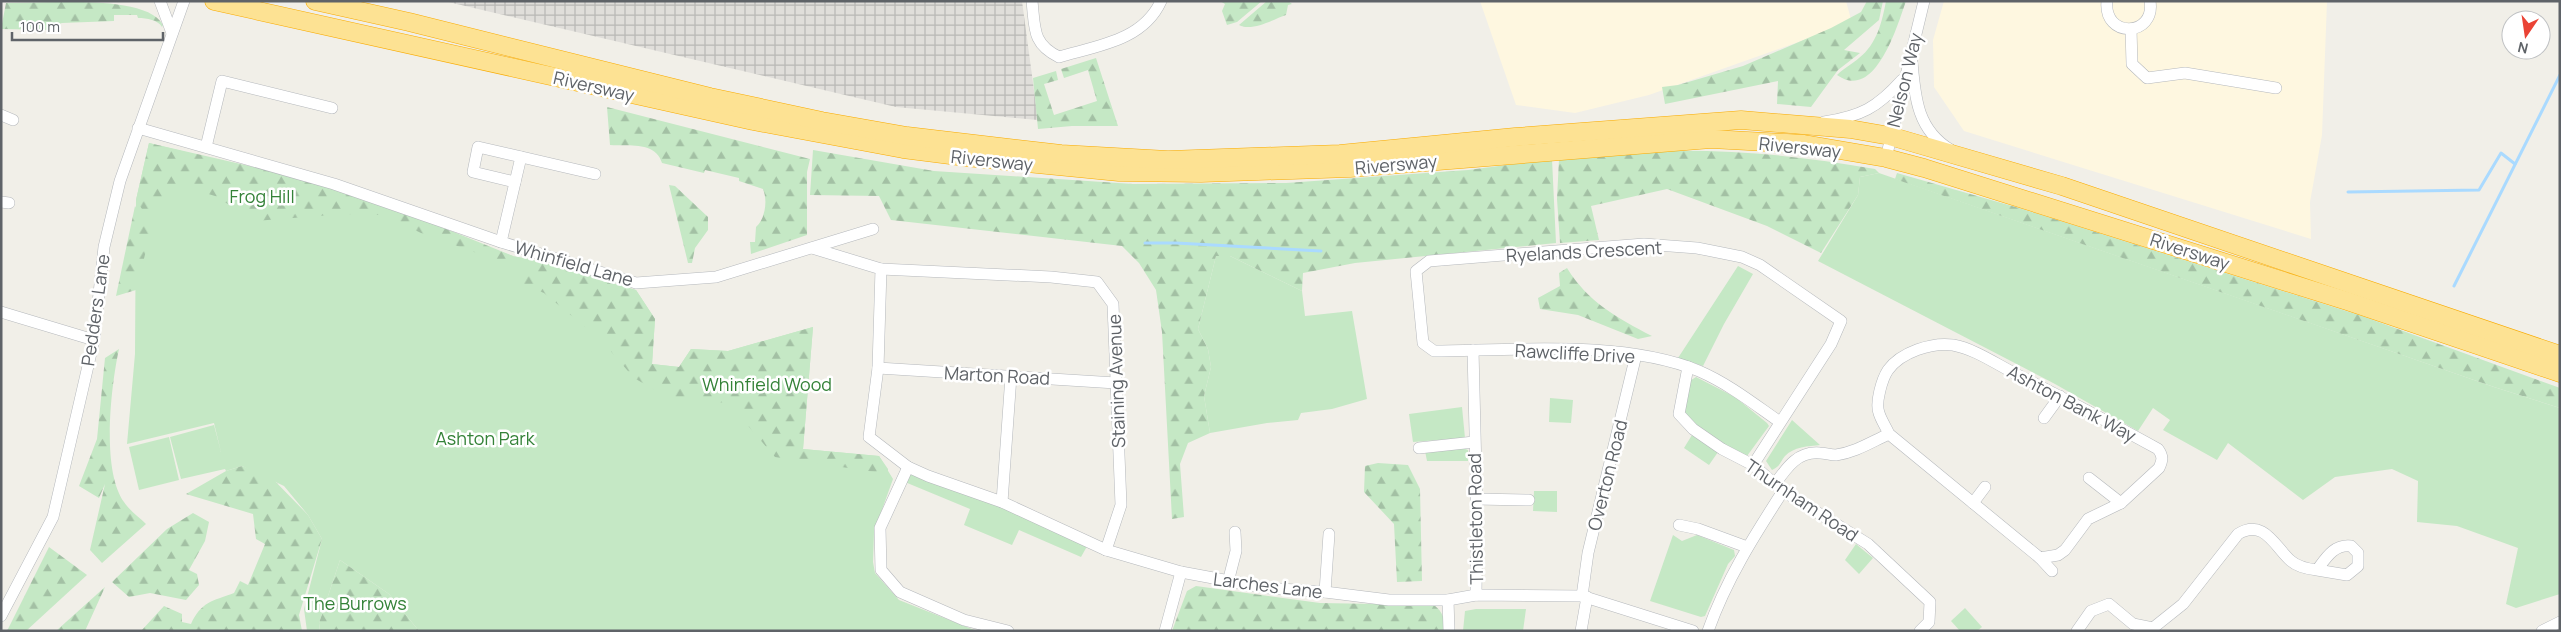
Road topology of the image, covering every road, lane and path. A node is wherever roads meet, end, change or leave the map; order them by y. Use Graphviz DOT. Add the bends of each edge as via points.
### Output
graph roads {
  1 [pos="160,1"];
  2 [pos="184,1"];
  3 [pos="214,1"];
  4 [pos="256,1"];
  5 [pos="315,1"];
  6 [pos="1032,1"];
  7 [pos="1162,1"];
  8 [pos="1924,1"];
  9 [pos="2108,1"];
  10 [pos="2150,1"];
  11 [pos="327,26"];
  12 [pos="2131,30"];
  13 [pos="172,33"];
  14 [pos="1911,53"];
  15 [pos="1904,78"];
  16 [pos="2276,88"];
  17 [pos="332,108"];
  18 [pos="1,115"];
  19 [pos="13,120"];
  20 [pos="1810,124"];
  21 [pos="138,128"];
  22 [pos="1888,146"];
  23 [pos="206,147"];
  24 [pos="521,157"];
  25 [pos="1964,157"];
  26 [pos="595,174"];
  27 [pos="515,182"];
  28 [pos="873,229"];
  29 [pos="501,242"];
  30 [pos="812,248"];
  31 [pos="881,269"];
  32 [pos="1,312"];
  33 [pos="94,340"];
  34 [pos="1473,350"];
  35 [pos="1636,355"];
  36 [pos="2560,355"];
  37 [pos="1688,367"];
  38 [pos="878,368"];
  39 [pos="2560,373"];
  40 [pos="1011,376"];
  41 [pos="1116,383"];
  42 [pos="2060,396"];
  43 [pos="2044,418"];
  44 [pos="1780,422"];
  45 [pos="1889,434"];
  46 [pos="1474,442"];
  47 [pos="1419,448"];
  48 [pos="1753,465"];
  49 [pos="908,467"];
  50 [pos="2089,478"];
  51 [pos="1985,487"];
  52 [pos="1779,488"];
  53 [pos="1476,499"];
  54 [pos="1529,500"];
  55 [pos="1002,502"];
  56 [pos="1973,503"];
  57 [pos="2121,503"];
  58 [pos="1679,526"];
  59 [pos="1235,532"];
  60 [pos="1329,534"];
  61 [pos="1747,547"];
  62 [pos="1106,550"];
  63 [pos="2040,558"];
  64 [pos="2317,570"];
  65 [pos="2052,571"];
  66 [pos="1181,572"];
  67 [pos="1228,582"];
  68 [pos="1325,592"];
  69 [pos="1476,595"];
  70 [pos="1584,596"];
  71 [pos="1448,600"];
  72 [pos="1,616"];
  73 [pos="2560,622"];
  74 [pos="2153,629"];
  75 [pos="2077,630"];
  76 [pos="1008,631"];
  77 [pos="1165,631"];
  78 [pos="1449,631"];
  79 [pos="1581,631"];
  80 [pos="1693,631"];
  81 [pos="1708,631"];
  82 [pos="1920,631"];
  83 [pos="2542,631"];
  1 -- 13 [label="street"];
  2 -- 13 [label="street, Pedders Lane"];
  3 -- 11 [label="highway, Riversway"];
  4 -- 11 [label="highway"];
  5 -- 20 [label="highway, Riversway" via="822,121 907,136 1061,154 1168,160 1340,154 1741,120"];
  6 -- 7 [label="street" via="1036,35 1045,50 1058,57 1128,36 1143,26"];
  8 -- 14 [label="street, Nelson Way"];
  9 -- 12 [label="street" via="2113,23"];
  10 -- 12 [label="street" via="2149,16 2142,25"];
  11 -- 22 [label="highway, Riversway" via="840,138 966,157 1119,172 1350,168 1711,139"];
  12 -- 16 [label="street" via="2132,64 2147,78 2185,73"];
  13 -- 21 [label="street, Pedders Lane"];
  14 -- 15 [label="street, Nelson Way"];
  14 -- 25 [label="street" via="1914,96 1922,117 1936,139"];
  15 -- 20 [label="street" via="1878,105 1863,112"];
  15 -- 22 [label="street, Nelson Way"];
  17 -- 23 [label="street" via="222,80"];
  18 -- 19 [label="street"];
  20 -- 22 [label="highway, Riversway"];
  21 -- 23 [label="street, Whinfield Lane"];
  21 -- 33 [label="street, Pedders Lane" via="120,181 104,246"];
  22 -- 25 [label="highway, Riversway"];
  22 -- 39 [label="highway, Riversway" via="2061,210"];
  23 -- 29 [label="street, Whinfield Lane" via="334,184"];
  24 -- 26 [label="street"];
  24 -- 27 [label="street"];
  24 -- 27 [label="street" via="478,147 473,172"];
  25 -- 36 [label="highway, Riversway" via="2062,186"];
  27 -- 29 [label="street"];
  28 -- 30 [label="street, Whinfield Lane"];
  29 -- 30 [label="street, Whinfield Lane" via="636,283 716,277"];
  30 -- 31 [label="street"];
  31 -- 38 [label="street"];
  31 -- 41 [label="street, Staining Avenue" via="1097,282 1114,304"];
  32 -- 33 [label="street"];
  33 -- 72 [label="street, Pedders Lane" via="53,517"];
  34 -- 35 [label="street, Rawcliffe Drive" via="1577,350"];
  34 -- 44 [label="street, Ryelands Crescent" via="1434,351 1423,343 1416,271 1429,260 1644,244 1697,248 1742,257 1772,272 1841,321 1831,344"];
  34 -- 46 [label="street, Thistleton Road"];
  35 -- 37 [label="street, Rawcliffe Drive"];
  35 -- 70 [label="street, Overton Road" via="1588,553"];
  37 -- 44 [label="street, Rawcliffe Drive" via="1722,382"];
  37 -- 48 [label="street, Thurnham Road" via="1679,414 1700,434"];
  38 -- 40 [label="street, Marton Road"];
  38 -- 49 [label="street, Larches Lane" via="869,437"];
  40 -- 41 [label="street, Marton Road"];
  40 -- 55 [label="street"];
  41 -- 62 [label="street, Staining Avenue" via="1121,505"];
  42 -- 43 [label="street"];
  42 -- 45 [label="street, Ashton Bank Way" via="1970,350 1936,345 1905,356 1890,368 1881,381 1878,412"];
  42 -- 57 [label="street, Ashton Bank Way" via="2152,445 2162,454 2159,468"];
  44 -- 48 [label="street, Ryelands Crescent"];
  45 -- 52 [label="street" via="1854,451 1834,455 1812,453 1798,458 1787,467"];
  45 -- 56 [label="street, Ashton Bank Way"];
  46 -- 47 [label="street, Thistleton Road"];
  46 -- 53 [label="street, Thistleton Road"];
  48 -- 52 [label="street, Thurnham Road"];
  49 -- 55 [label="street, Larches Lane"];
  49 -- 76 [label="street" via="880,528 881,570 900,592 964,620"];
  50 -- 57 [label="street"];
  51 -- 56 [label="street"];
  52 -- 61 [label="street"];
  52 -- 82 [label="street, Thurnham Road" via="1868,544 1930,602 1930,622"];
  53 -- 54 [label="street"];
  53 -- 69 [label="street, Thistleton Road"];
  55 -- 62 [label="street, Larches Lane"];
  56 -- 63 [label="street, Ashton Bank Way"];
  57 -- 63 [label="street, Ashton Bank Way" via="2088,519 2058,555"];
  58 -- 61 [label="street" via="1698,529"];
  59 -- 67 [label="street" via="1236,551"];
  60 -- 68 [label="street"];
  61 -- 81 [label="street" via="1726,586"];
  62 -- 66 [label="street, Larches Lane"];
  63 -- 65 [label="street, Ashton Bank Way"];
  64 -- 74 [label="street" via="2291,562 2264,532 2244,530 2183,604"];
  66 -- 67 [label="street, Larches Lane"];
  66 -- 77 [label="street"];
  67 -- 68 [label="street, Larches Lane"];
  68 -- 71 [label="street, Larches Lane" via="1389,600"];
  69 -- 70 [label="street, Larches Lane"];
  69 -- 71 [label="street, Larches Lane"];
  70 -- 79 [label="street, Overton Road"];
  70 -- 80 [label="street, Larches Lane"];
  71 -- 78 [label="street"];
  73 -- 83 [label="street"];
  74 -- 75 [label="street" via="2133,624 2109,604 2092,611"];
}
